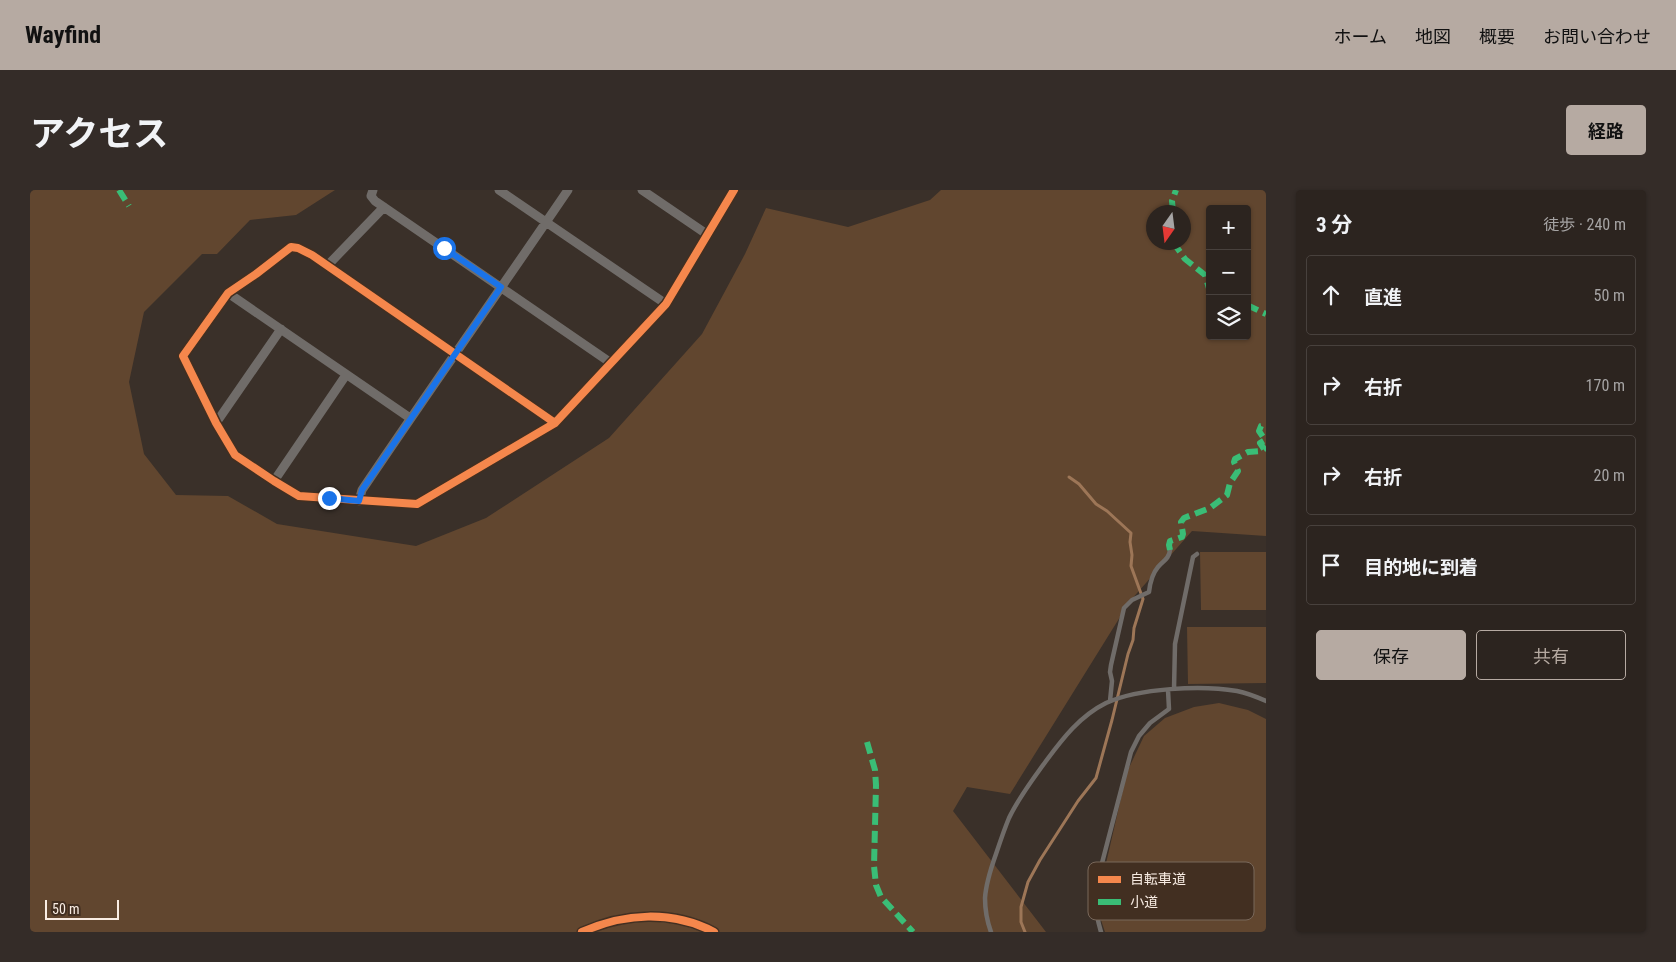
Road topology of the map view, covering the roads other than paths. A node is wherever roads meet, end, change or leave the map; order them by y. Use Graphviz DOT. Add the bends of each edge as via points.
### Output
graph roads {
  1 [pos="373,190"];
  2 [pos="499,190"];
  3 [pos="568,190"];
  4 [pos="642,190"];
  5 [pos="733,190"];
  6 [pos="384,207"];
  7 [pos="546,222"];
  8 [pos="708,235"];
  9 [pos="328,266"];
  10 [pos="501,287"];
  11 [pos="228,293"];
  12 [pos="666,304"];
  13 [pos="280,329"];
  14 [pos="455,354"];
  15 [pos="611,363"];
  16 [pos="346,375"];
  17 [pos="410,418"];
  18 [pos="216,423"];
  19 [pos="554,423"];
  20 [pos="274,481"];
  21 [pos="359,501"];
  22 [pos="1170,550"];
  23 [pos="1197,554"];
  24 [pos="1171,689"];
  25 [pos="1110,701"];
  26 [pos="1266,701"];
  27 [pos="1102,862"];
  28 [pos="582,932"];
  29 [pos="714,932"];
  30 [pos="991,932"];
  1 -- 6 [label="street" via="371,196"];
  2 -- 7 [label="street"];
  3 -- 7 [label="street"];
  4 -- 8 [label="street"];
  5 -- 8 [label="street"];
  6 -- 9 [label="street"];
  6 -- 10 [label="street"];
  7 -- 10 [label="street"];
  7 -- 12 [label="street"];
  8 -- 12 [label="street"];
  9 -- 11 [label="street" via="304,250 291,247"];
  9 -- 14 [label="street"];
  10 -- 14 [label="street"];
  10 -- 15 [label="street"];
  11 -- 13 [label="street"];
  11 -- 18 [label="street" via="183,356"];
  12 -- 15 [label="street"];
  13 -- 16 [label="street"];
  13 -- 18 [label="street"];
  14 -- 17 [label="street"];
  14 -- 19 [label="street"];
  15 -- 19 [label="street"];
  16 -- 17 [label="street"];
  16 -- 20 [label="street"];
  17 -- 21 [label="street" via="362,490"];
  18 -- 20 [label="street" via="235,455"];
  19 -- 21 [label="street" via="417,504"];
  20 -- 21 [label="street" via="299,496"];
  22 -- 25 [label="lane" via="1170,555 1152,578 1149,592 1124,608 1111,665"];
  23 -- 24 [label="lane" via="1193,557 1175,644"];
  24 -- 25 [label="lane"];
  24 -- 26 [label="lane" via="1236,691"];
  24 -- 27 [label="lane" via="1169,709 1139,736 1126,763"];
  25 -- 30 [label="lane" via="1084,717 1064,737 1010,816 990,869 985,899"];
  28 -- 29 [label="street" via="613,920 645,916 681,920"];
}
